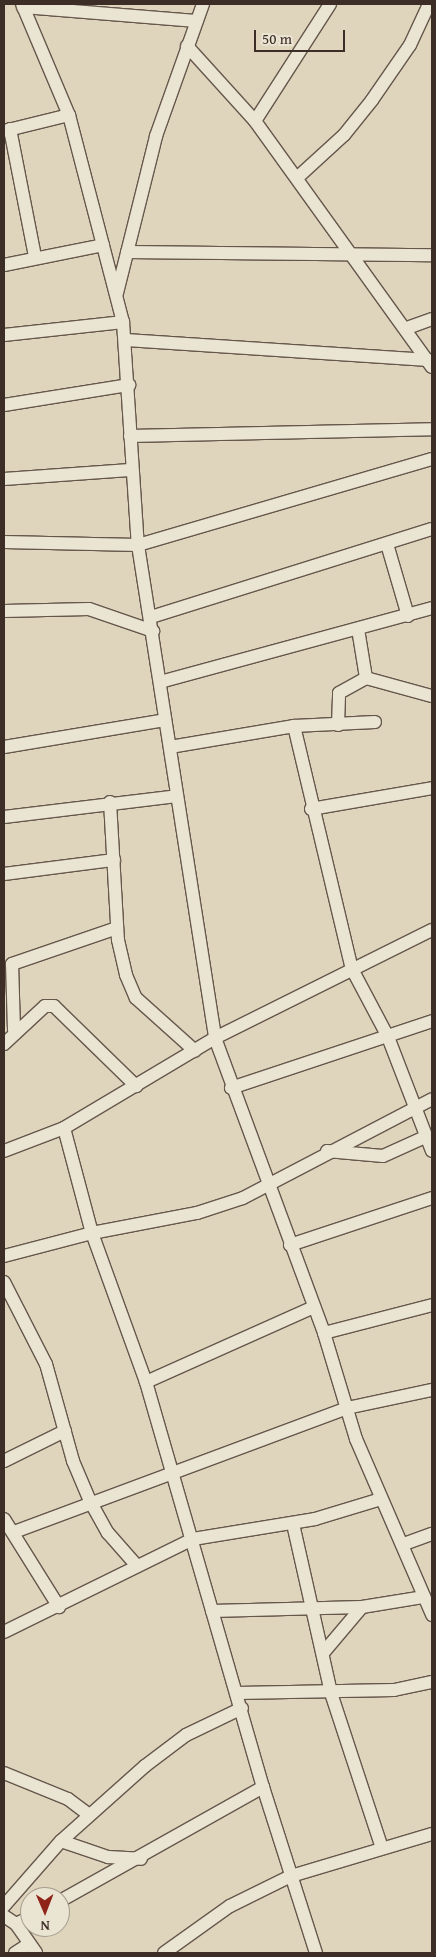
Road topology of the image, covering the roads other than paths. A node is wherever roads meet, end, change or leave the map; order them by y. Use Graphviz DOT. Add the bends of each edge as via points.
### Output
graph roads {
  1 [pos="203,4"];
  2 [pos="330,4"];
  3 [pos="429,4"];
  4 [pos="22,5"];
  5 [pos="196,21"];
  6 [pos="187,46"];
  7 [pos="69,115"];
  8 [pos="256,121"];
  9 [pos="7,130"];
  10 [pos="298,177"];
  11 [pos="103,245"];
  12 [pos="127,252"];
  13 [pos="356,255"];
  14 [pos="432,255"];
  15 [pos="35,257"];
  16 [pos="4,265"];
  17 [pos="117,293"];
  18 [pos="432,320"];
  19 [pos="123,322"];
  20 [pos="407,328"];
  21 [pos="4,335"];
  22 [pos="126,340"];
  23 [pos="430,363"];
  24 [pos="129,386"];
  25 [pos="4,405"];
  26 [pos="432,429"];
  27 [pos="130,436"];
  28 [pos="432,459"];
  29 [pos="130,470"];
  30 [pos="4,479"];
  31 [pos="432,529"];
  32 [pos="4,542"];
  33 [pos="387,544"];
  34 [pos="138,545"];
  35 [pos="432,608"];
  36 [pos="4,610"];
  37 [pos="408,616"];
  38 [pos="151,617"];
  39 [pos="358,629"];
  40 [pos="153,631"];
  41 [pos="366,678"];
  42 [pos="160,682"];
  43 [pos="432,696"];
  44 [pos="165,720"];
  45 [pos="375,722"];
  46 [pos="338,725"];
  47 [pos="294,726"];
  48 [pos="4,747"];
  49 [pos="170,747"];
  50 [pos="432,788"];
  51 [pos="178,796"];
  52 [pos="110,802"];
  53 [pos="311,809"];
  54 [pos="4,817"];
  55 [pos="114,860"];
  56 [pos="4,874"];
  57 [pos="118,928"];
  58 [pos="432,930"];
  59 [pos="352,969"];
  60 [pos="432,1021"];
  61 [pos="14,1030"];
  62 [pos="388,1037"];
  63 [pos="215,1038"];
  64 [pos="4,1044"];
  65 [pos="195,1050"];
  66 [pos="136,1086"];
  67 [pos="231,1088"];
  68 [pos="432,1099"];
  69 [pos="416,1104"];
  70 [pos="64,1128"];
  71 [pos="427,1136"];
  72 [pos="432,1150"];
  73 [pos="4,1151"];
  74 [pos="326,1152"];
  75 [pos="267,1188"];
  76 [pos="432,1198"];
  77 [pos="92,1233"];
  78 [pos="290,1245"];
  79 [pos="4,1256"];
  80 [pos="4,1282"];
  81 [pos="432,1305"];
  82 [pos="314,1307"];
  83 [pos="324,1333"];
  84 [pos="146,1382"];
  85 [pos="432,1390"];
  86 [pos="347,1408"];
  87 [pos="65,1431"];
  88 [pos="4,1461"];
  89 [pos="172,1476"];
  90 [pos="381,1498"];
  91 [pos="90,1501"];
  92 [pos="4,1520"];
  93 [pos="293,1524"];
  94 [pos="14,1532"];
  95 [pos="432,1534"];
  96 [pos="193,1539"];
  97 [pos="404,1544"];
  98 [pos="137,1566"];
  99 [pos="424,1597"];
  100 [pos="59,1607"];
  101 [pos="362,1607"];
  102 [pos="311,1608"];
  103 [pos="212,1611"];
  104 [pos="432,1615"];
  105 [pos="4,1632"];
  106 [pos="323,1653"];
  107 [pos="432,1682"];
  108 [pos="237,1692"];
  109 [pos="331,1693"];
  110 [pos="242,1708"];
  111 [pos="4,1773"];
  112 [pos="262,1787"];
  113 [pos="89,1814"];
  114 [pos="432,1834"];
  115 [pos="61,1841"];
  116 [pos="382,1848"];
  117 [pos="142,1859"];
  118 [pos="291,1876"];
  119 [pos="70,1897"];
  120 [pos="4,1906"];
  121 [pos="4,1916"];
  122 [pos="20,1922"];
  123 [pos="16,1924"];
  124 [pos="32,1949"];
  125 [pos="173,1950"];
  126 [pos="15,1953"];
  127 [pos="316,1953"];
  1 -- 5 [label="street"];
  2 -- 8 [label="street"];
  3 -- 10 [label="street" via="410,45 372,100 344,135"];
  4 -- 5 [label="street"];
  4 -- 7 [label="street"];
  5 -- 6 [label="street"];
  6 -- 8 [label="street"];
  6 -- 12 [label="street" via="156,136"];
  7 -- 9 [label="street"];
  7 -- 11 [label="street"];
  8 -- 10 [label="street"];
  9 -- 15 [label="street"];
  10 -- 13 [label="street"];
  11 -- 15 [label="street"];
  11 -- 17 [label="street"];
  12 -- 13 [label="street"];
  12 -- 17 [label="street"];
  13 -- 14 [label="street"];
  13 -- 20 [label="street"];
  15 -- 16 [label="street"];
  17 -- 19 [label="street"];
  18 -- 20 [label="street"];
  19 -- 21 [label="street"];
  19 -- 22 [label="street"];
  20 -- 23 [label="street"];
  22 -- 23 [label="street"];
  22 -- 24 [label="street"];
  24 -- 25 [label="street"];
  24 -- 27 [label="street"];
  26 -- 27 [label="street"];
  27 -- 29 [label="street"];
  28 -- 34 [label="street"];
  29 -- 30 [label="street"];
  29 -- 34 [label="street"];
  31 -- 33 [label="street"];
  32 -- 34 [label="street"];
  33 -- 37 [label="street"];
  33 -- 38 [label="street"];
  34 -- 38 [label="street"];
  35 -- 37 [label="street"];
  36 -- 40 [label="street" via="89,609"];
  37 -- 39 [label="street"];
  38 -- 40 [label="street"];
  39 -- 41 [label="street"];
  39 -- 42 [label="street"];
  40 -- 42 [label="street"];
  41 -- 43 [label="street"];
  41 -- 46 [label="street" via="340,693"];
  42 -- 44 [label="street"];
  44 -- 48 [label="street"];
  44 -- 49 [label="street"];
  45 -- 46 [label="street"];
  46 -- 47 [label="street"];
  47 -- 49 [label="street"];
  47 -- 53 [label="street"];
  49 -- 51 [label="street"];
  50 -- 53 [label="street"];
  51 -- 52 [label="street"];
  51 -- 63 [label="street"];
  52 -- 54 [label="street"];
  52 -- 55 [label="street"];
  53 -- 59 [label="street"];
  55 -- 56 [label="street"];
  55 -- 57 [label="street"];
  57 -- 61 [label="street" via="12,964"];
  57 -- 65 [label="street" via="126,975 136,998"];
  58 -- 59 [label="street"];
  59 -- 62 [label="street"];
  59 -- 63 [label="street"];
  60 -- 62 [label="street"];
  61 -- 64 [label="street"];
  61 -- 66 [label="street" via="45,1006 54,1006"];
  62 -- 67 [label="street"];
  62 -- 69 [label="street"];
  63 -- 65 [label="street"];
  63 -- 67 [label="street"];
  65 -- 66 [label="street"];
  66 -- 70 [label="street"];
  67 -- 75 [label="street"];
  68 -- 69 [label="street"];
  69 -- 71 [label="street"];
  69 -- 74 [label="street"];
  70 -- 73 [label="street"];
  70 -- 77 [label="street"];
  71 -- 72 [label="street"];
  71 -- 74 [label="street" via="383,1156"];
  74 -- 75 [label="street"];
  75 -- 77 [label="street" via="197,1213"];
  75 -- 78 [label="street"];
  76 -- 78 [label="street"];
  77 -- 79 [label="street"];
  77 -- 84 [label="street"];
  78 -- 82 [label="street"];
  80 -- 87 [label="street" via="46,1364"];
  81 -- 83 [label="street"];
  82 -- 83 [label="street"];
  82 -- 84 [label="street"];
  83 -- 86 [label="street"];
  84 -- 89 [label="street"];
  85 -- 86 [label="street"];
  86 -- 89 [label="street"];
  86 -- 90 [label="street"];
  87 -- 88 [label="street"];
  87 -- 91 [label="street"];
  89 -- 91 [label="street"];
  89 -- 96 [label="street"];
  90 -- 93 [label="street"];
  90 -- 97 [label="street"];
  91 -- 94 [label="street"];
  91 -- 98 [label="street" via="108,1533"];
  92 -- 94 [label="street"];
  93 -- 96 [label="street"];
  93 -- 102 [label="street"];
  94 -- 100 [label="street"];
  95 -- 97 [label="street"];
  96 -- 98 [label="street"];
  96 -- 103 [label="street"];
  97 -- 99 [label="street"];
  98 -- 100 [label="street"];
  99 -- 101 [label="street"];
  99 -- 104 [label="street"];
  100 -- 105 [label="street"];
  101 -- 102 [label="street"];
  101 -- 106 [label="street"];
  102 -- 103 [label="street"];
  102 -- 106 [label="street"];
  103 -- 108 [label="street"];
  106 -- 109 [label="street"];
  107 -- 109 [label="street" via="394,1690"];
  108 -- 109 [label="street"];
  108 -- 110 [label="street"];
  109 -- 116 [label="street"];
  110 -- 112 [label="street"];
  110 -- 113 [label="street" via="186,1735"];
  111 -- 113 [label="street" via="68,1799"];
  112 -- 117 [label="street"];
  112 -- 118 [label="street"];
  113 -- 115 [label="street"];
  114 -- 116 [label="street"];
  115 -- 117 [label="street" via="108,1857"];
  115 -- 120 [label="street"];
  116 -- 118 [label="street"];
  117 -- 119 [label="street"];
  118 -- 125 [label="street" via="230,1906"];
  118 -- 127 [label="street"];
  121 -- 123 [label="street"];
  122 -- 123 [label="street"];
  123 -- 124 [label="street"];
  124 -- 126 [label="street"];
}
